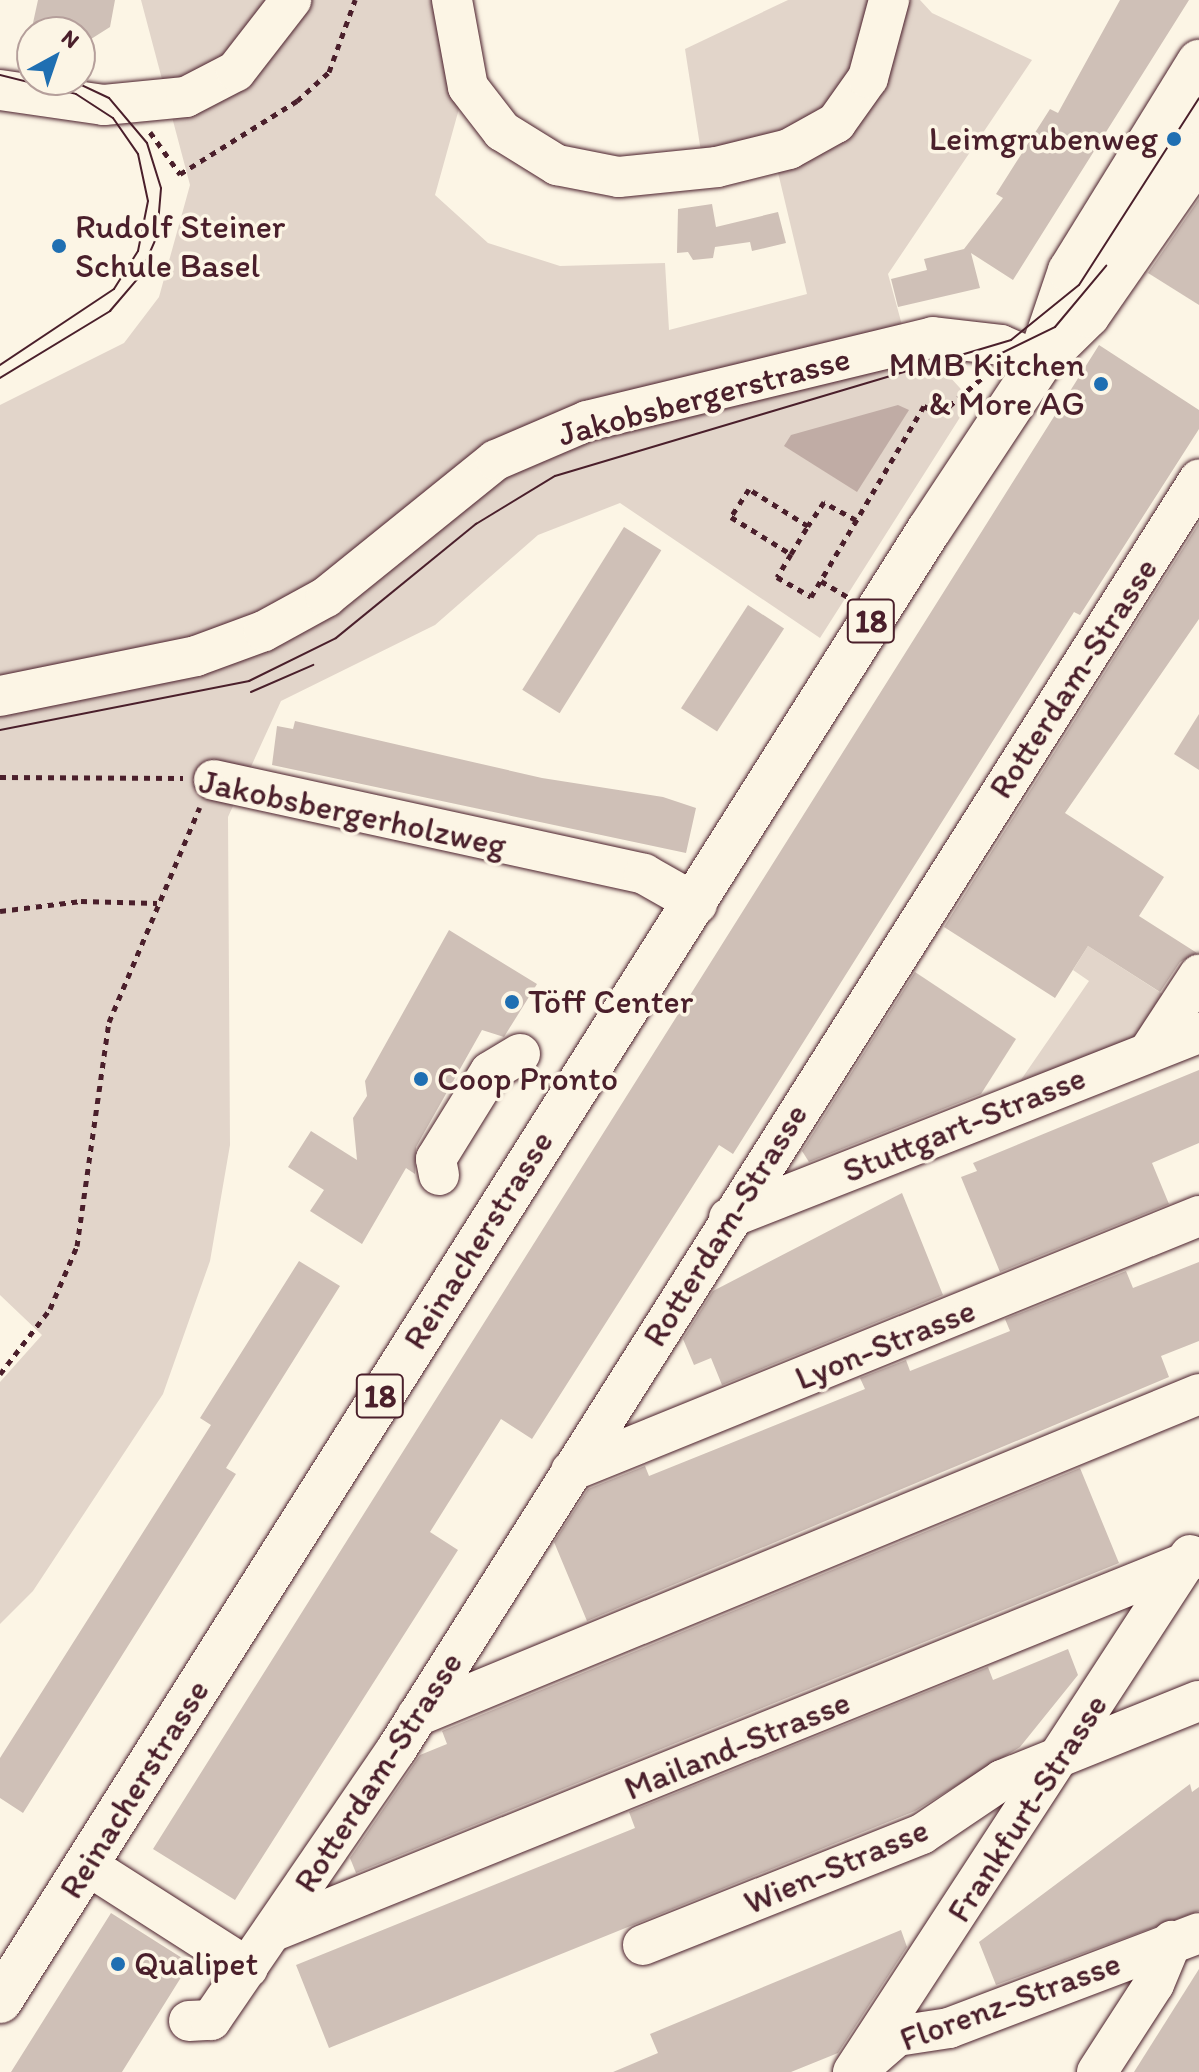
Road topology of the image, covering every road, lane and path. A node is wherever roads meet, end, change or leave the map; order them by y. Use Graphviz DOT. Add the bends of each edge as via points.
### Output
graph roads {
  1 [pos="291,0"];
  2 [pos="355,0"];
  3 [pos="452,0"];
  4 [pos="889,0"];
  5 [pos="1199,62"];
  6 [pos="0,90"];
  7 [pos="1199,109"];
  8 [pos="142,133"];
  9 [pos="1199,155"];
  10 [pos="1044,343"];
  11 [pos="990,372"];
  12 [pos="1199,480"];
  13 [pos="856,520"];
  14 [pos="808,526"];
  15 [pos="791,554"];
  16 [pos="821,581"];
  17 [pos="852,600"];
  18 [pos="0,696"];
  19 [pos="0,777"];
  20 [pos="214,780"];
  21 [pos="157,903"];
  22 [pos="697,904"];
  23 [pos="0,911"];
  24 [pos="1199,975"];
  25 [pos="1199,1033"];
  26 [pos="1150,1050"];
  27 [pos="520,1054"];
  28 [pos="439,1175"];
  29 [pos="1199,1216"];
  30 [pos="729,1218"];
  31 [pos="0,1374"];
  32 [pos="1199,1394"];
  33 [pos="571,1471"];
  34 [pos="1195,1554"];
  35 [pos="1199,1701"];
  36 [pos="417,1716"];
  37 [pos="1064,1753"];
  38 [pos="87,1865"];
  39 [pos="274,1931"];
  40 [pos="1186,1937"];
  41 [pos="643,1945"];
  42 [pos="248,1968"];
  43 [pos="0,2001"];
  44 [pos="189,2021"];
  45 [pos="854,2072"];
  46 [pos="1097,2072"];
  1 -- 6 [label="street" via="236,71 186,97 104,105"];
  2 -- 8 [label="path" via="334,63 314,90 206,158 180,174 148,130"];
  3 -- 4 [label="street" via="468,87 502,131 557,165 619,177 717,167 789,149 836,123 868,78"];
  5 -- 10 [label="main road, Reinacherstrasse / 18" via="1070,271"];
  7 -- 10 [label="street"];
  9 -- 10 [label="main road, Reinacherstrasse / 18" via="1088,315"];
  10 -- 18 [label="street, Jakobsbergerstrasse" via="1001,345 933,337 587,421 496,460 326,597 264,631 196,656"];
  10 -- 22 [label="main road, Reinacherstrasse / 18"];
  11 -- 13 [label="path" via="940,414 924,406"];
  12 -- 30 [label="street, Rotterdam-Strasse"];
  13 -- 14 [label="path" via="824,502"];
  13 -- 16 [label="path"];
  14 -- 15 [label="path"];
  14 -- 15 [label="path" via="749,489 731,517"];
  15 -- 16 [label="path" via="777,577 811,597"];
  16 -- 17 [label="path"];
  19 -- 20 [label="path, Jakobsbergerholzweg" via="108,772"];
  20 -- 21 [label="path"];
  20 -- 22 [label="street, Jakobsbergerholzweg" via="644,874"];
  21 -- 23 [label="path" via="81,901"];
  21 -- 31 [label="path" via="109,1022 77,1246 50,1309"];
  22 -- 38 [label="main road, Reinacherstrasse / 18"];
  24 -- 26 [label="street"];
  25 -- 26 [label="street, Stuttgart-Strasse"];
  26 -- 30 [label="street, Stuttgart-Strasse"];
  27 -- 28 [label="street" via="490,1072 436,1159"];
  29 -- 33 [label="street, Lyon-Strasse"];
  30 -- 33 [label="street, Rotterdam-Strasse"];
  32 -- 36 [label="street"];
  33 -- 36 [label="street, Rotterdam-Strasse"];
  34 -- 37 [label="street, Frankfurt-Strasse"];
  34 -- 39 [label="street, Mailand-Strasse"];
  35 -- 37 [label="street, Wien-Strasse"];
  36 -- 39 [label="street, Rotterdam-Strasse"];
  37 -- 41 [label="street, Wien-Strasse" via="1002,1780 922,1834"];
  37 -- 45 [label="street, Frankfurt-Strasse"];
  38 -- 42 [label="street"];
  38 -- 43 [label="main road, Reinacherstrasse / 18"];
  39 -- 42 [label="street, Rotterdam-Strasse"];
  40 -- 45 [label="street, Florenz-Strasse" via="949,2028 897,2036"];
  40 -- 46 [label="street, Florenz-Strasse"];
  42 -- 44 [label="street, Rotterdam-Strasse" via="211,2020"];
}
